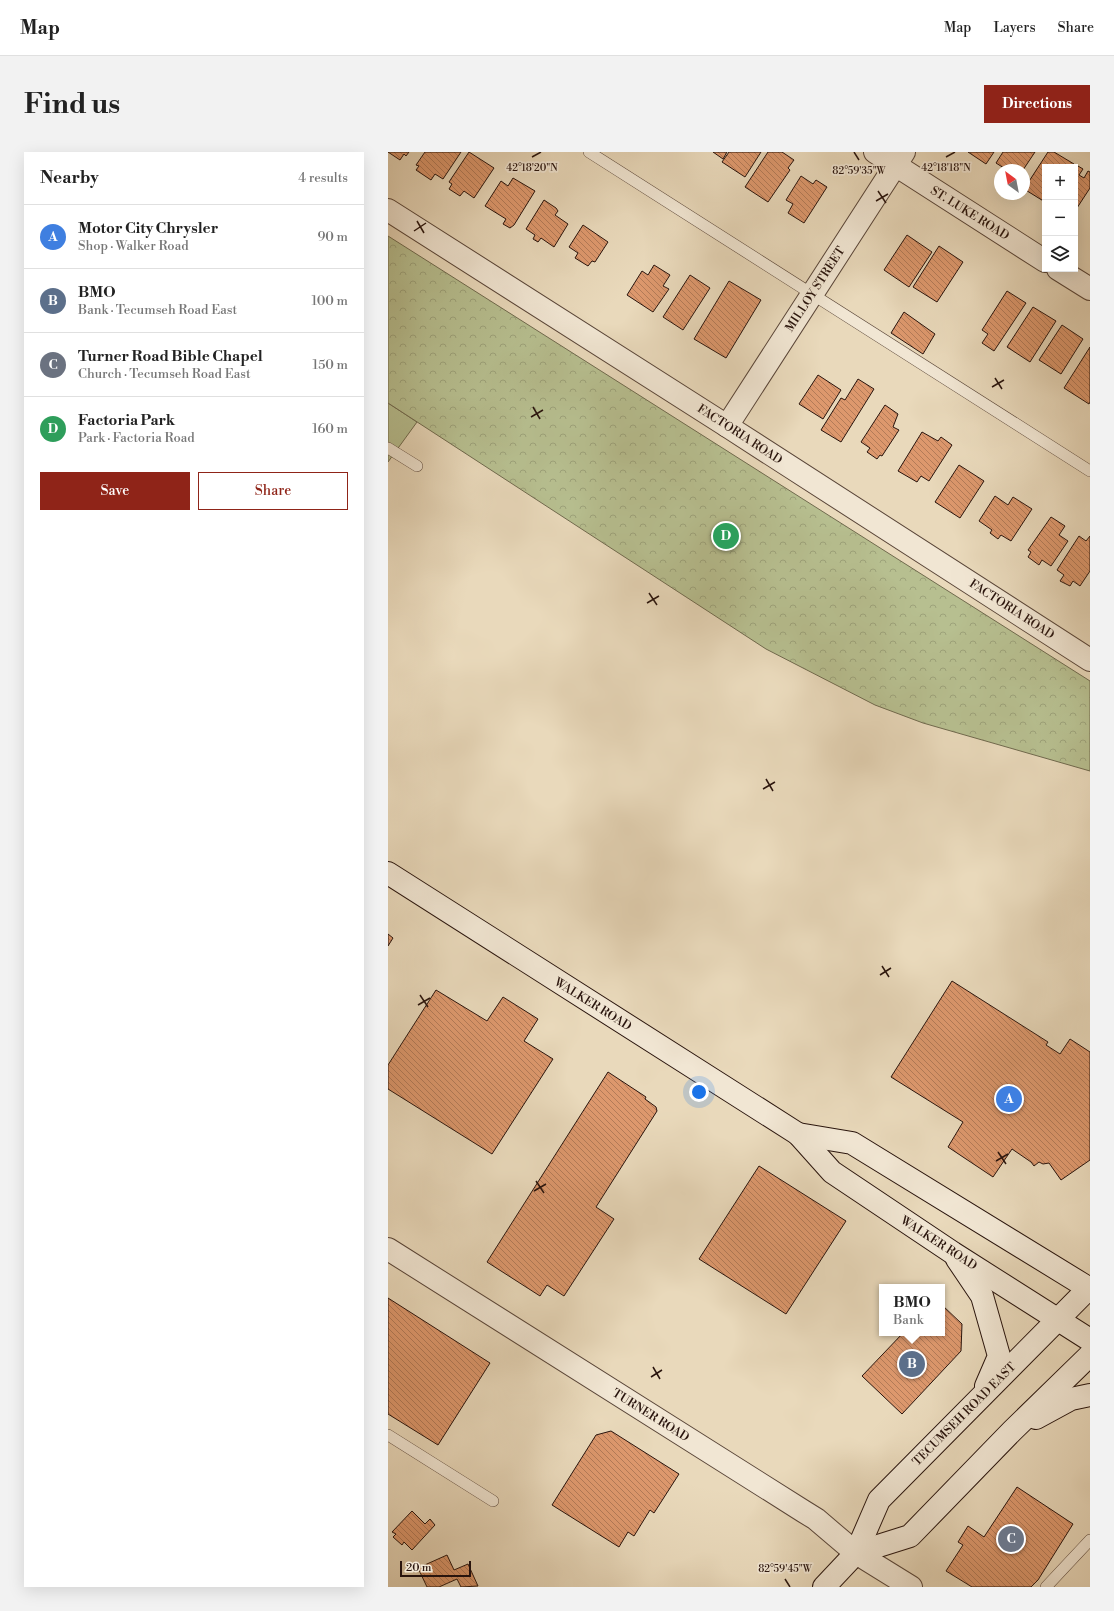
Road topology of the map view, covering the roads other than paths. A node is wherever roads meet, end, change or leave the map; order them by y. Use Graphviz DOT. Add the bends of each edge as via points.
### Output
graph roads {
  1 [pos="590,152"];
  2 [pos="875,152"];
  3 [pos="899,158"];
  4 [pos="388,210"];
  5 [pos="1042,259"];
  6 [pos="1063,272"];
  7 [pos="1090,289"];
  8 [pos="812,294"];
  9 [pos="727,426"];
  10 [pos="388,448"];
  11 [pos="416,466"];
  12 [pos="1090,471"];
  13 [pos="1090,660"];
  14 [pos="388,873"];
  15 [pos="798,1134"];
  16 [pos="388,1248"];
  17 [pos="953,1253"];
  18 [pos="1089,1288"];
  19 [pos="1058,1320"];
  20 [pos="1090,1340"];
  21 [pos="1090,1355"];
  22 [pos="983,1395"];
  23 [pos="1090,1395"];
  24 [pos="1012,1431"];
  25 [pos="388,1435"];
  26 [pos="493,1501"];
  27 [pos="1090,1540"];
  28 [pos="856,1553"];
  29 [pos="824,1587"];
  30 [pos="911,1587"];
  31 [pos="1046,1587"];
  1 -- 8 [label="lane"];
  2 -- 3 [label="main road, ST. LUKE ROAD"];
  3 -- 5 [label="main road, ST. LUKE ROAD"];
  3 -- 8 [label="main road, MILLOY STREET"];
  4 -- 9 [label="main road, FACTORIA ROAD"];
  6 -- 7 [label="main road"];
  8 -- 9 [label="main road, MILLOY STREET"];
  8 -- 12 [label="lane"];
  9 -- 13 [label="main road, FACTORIA ROAD"];
  10 -- 11 [label="lane"];
  14 -- 15 [label="main road, WALKER ROAD"];
  15 -- 17 [label="main road, WALKER ROAD" via="832,1172"];
  15 -- 18 [label="main road, WALKER ROAD" via="852,1143"];
  16 -- 28 [label="main road, TURNER ROAD" via="816,1519"];
  17 -- 19 [label="main road, WALKER ROAD"];
  17 -- 22 [label="main road" via="982,1296 999,1356"];
  18 -- 19 [label="main road, TECUMSEH ROAD EAST"];
  19 -- 20 [label="main road, WALKER ROAD"];
  19 -- 22 [label="main road, TECUMSEH ROAD EAST"];
  21 -- 24 [label="main road, TECUMSEH ROAD EAST"];
  22 -- 28 [label="main road, TECUMSEH ROAD EAST" via="879,1500"];
  23 -- 24 [label="main road" via="1071,1400"];
  24 -- 28 [label="main road, TECUMSEH ROAD EAST" via="910,1536"];
  25 -- 26 [label="lane"];
  27 -- 31 [label="lane"];
  28 -- 29 [label="main road, TECUMSEH ROAD EAST"];
  28 -- 30 [label="main road, TURNER ROAD"];
}
